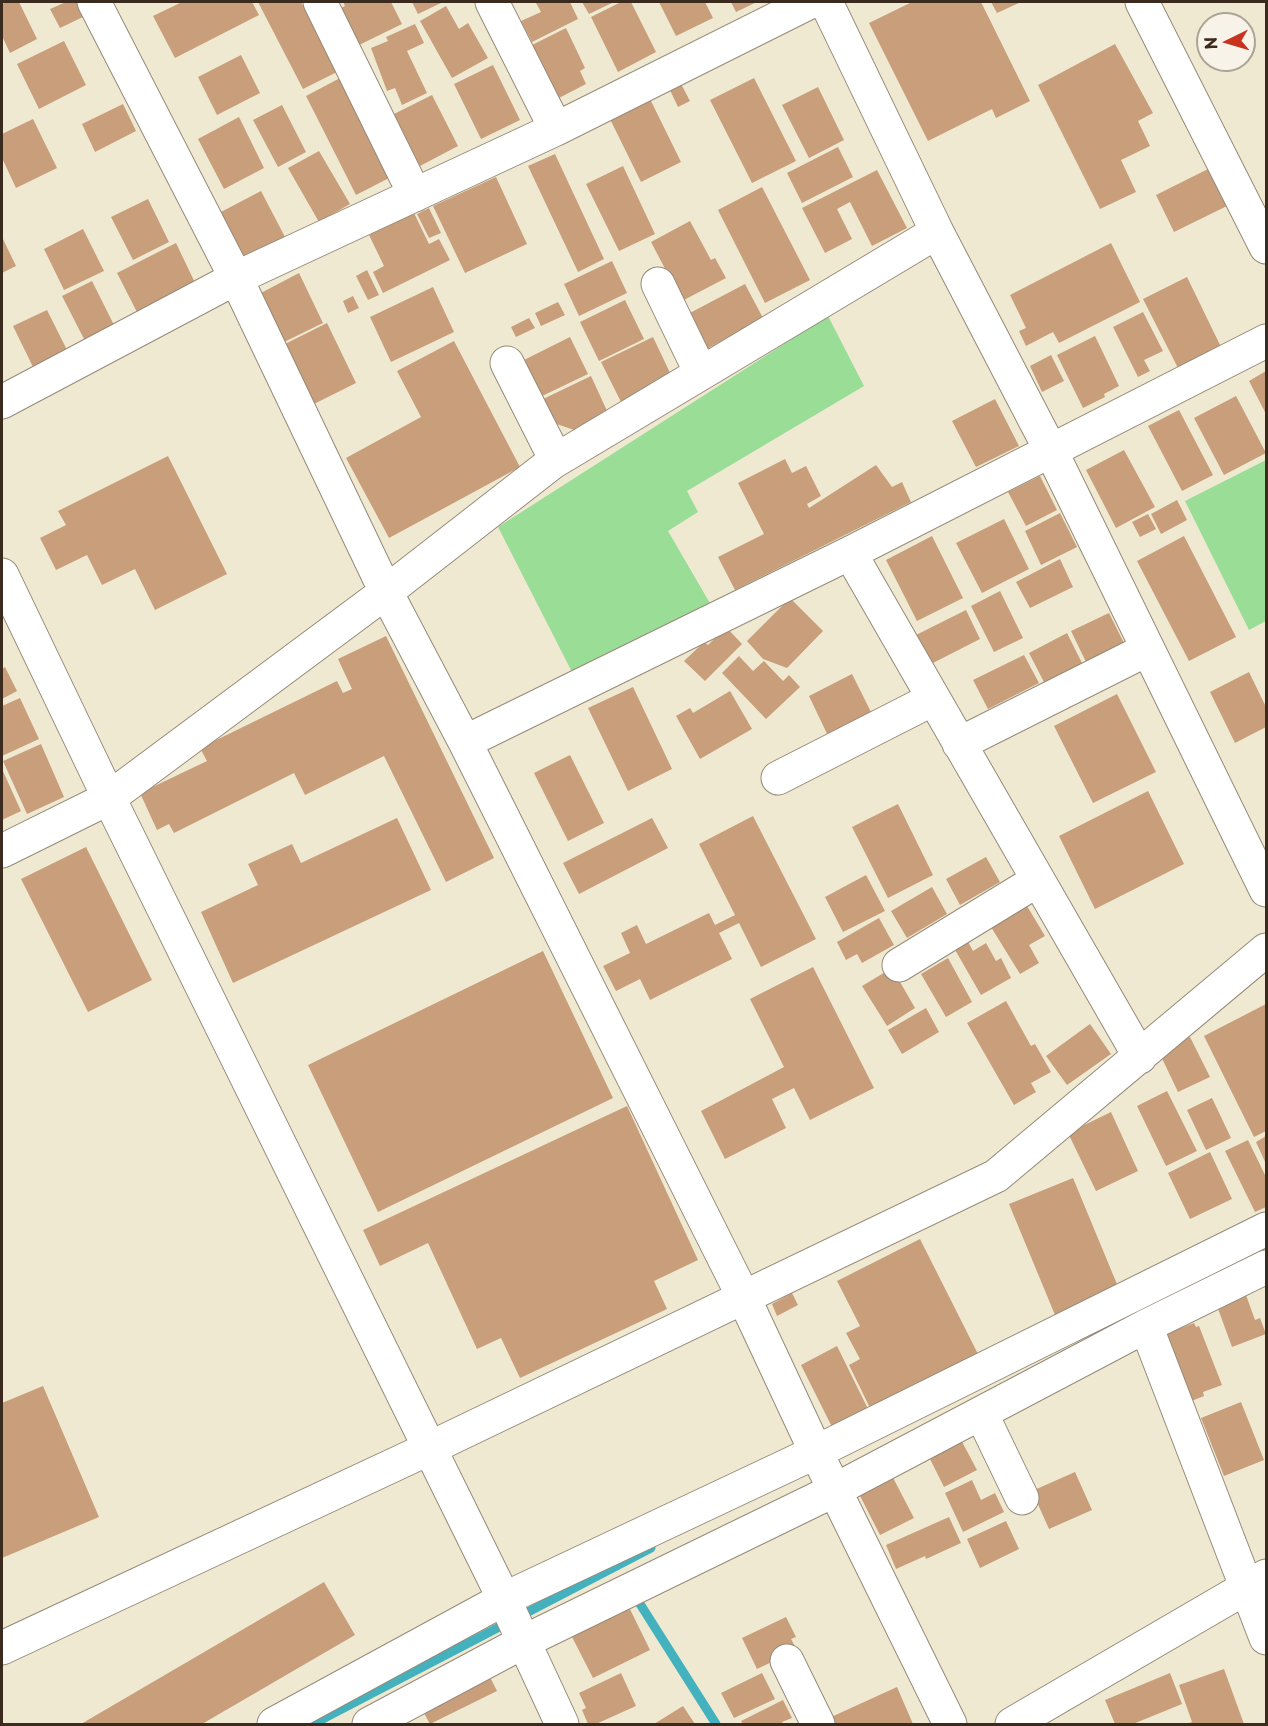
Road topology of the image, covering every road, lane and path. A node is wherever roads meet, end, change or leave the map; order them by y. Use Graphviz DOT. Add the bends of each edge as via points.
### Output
graph roads {
  1 [pos="94,2"];
  2 [pos="320,2"];
  3 [pos="492,2"];
  4 [pos="810,2"];
  5 [pos="826,2"];
  6 [pos="1142,2"];
  7 [pos="556,129"];
  8 [pos="415,195"];
  9 [pos="937,232"];
  10 [pos="1266,247"];
  11 [pos="236,279"];
  12 [pos="658,284"];
  13 [pos="1266,341"];
  14 [pos="507,363"];
  15 [pos="701,373"];
  16 [pos="2,402"];
  17 [pos="1051,451"];
  18 [pos="556,460"];
  19 [pos="850,553"];
  20 [pos="2,575"];
  21 [pos="386,592"];
  22 [pos="1148,649"];
  23 [pos="933,699"];
  24 [pos="465,742"];
  25 [pos="959,744"];
  26 [pos="778,778"];
  27 [pos="109,798"];
  28 [pos="2,851"];
  29 [pos="1038,880"];
  30 [pos="1266,890"];
  31 [pos="1266,950"];
  32 [pos="899,965"];
  33 [pos="1140,1057"];
  34 [pos="1266,1228"];
  35 [pos="1266,1267"];
  36 [pos="744,1298"];
  37 [pos="1146,1326"];
  38 [pos="981,1413"];
  39 [pos="430,1448"];
  40 [pos="824,1468"];
  41 [pos="1022,1498"];
  42 [pos="1257,1581"];
  43 [pos="504,1599"];
  44 [pos="520,1636"];
  45 [pos="1266,1638"];
  46 [pos="2,1648"];
  47 [pos="787,1661"];
  48 [pos="274,1725"];
  49 [pos="369,1725"];
  50 [pos="562,1725"];
  51 [pos="818,1725"];
  52 [pos="950,1725"];
  53 [pos="1012,1725"];
  1 -- 11 [label="street"];
  2 -- 8 [label="street"];
  3 -- 7 [label="street"];
  4 -- 7 [label="street"];
  5 -- 9 [label="street"];
  6 -- 10 [label="street"];
  7 -- 8 [label="street"];
  8 -- 11 [label="street"];
  9 -- 15 [label="street"];
  9 -- 17 [label="street"];
  11 -- 16 [label="street"];
  11 -- 21 [label="street"];
  12 -- 15 [label="street"];
  13 -- 17 [label="street"];
  14 -- 18 [label="street"];
  15 -- 18 [label="street"];
  17 -- 19 [label="street"];
  17 -- 22 [label="street"];
  18 -- 21 [label="street"];
  19 -- 23 [label="street"];
  19 -- 24 [label="street"];
  20 -- 27 [label="street"];
  21 -- 24 [label="street"];
  21 -- 27 [label="street"];
  22 -- 25 [label="street"];
  22 -- 30 [label="street"];
  23 -- 25 [label="street"];
  23 -- 26 [label="street"];
  24 -- 36 [label="street"];
  25 -- 29 [label="street"];
  27 -- 28 [label="street"];
  27 -- 39 [label="street"];
  29 -- 32 [label="street"];
  29 -- 33 [label="street"];
  31 -- 33 [label="street"];
  33 -- 36 [label="street" via="996,1176"];
  34 -- 40 [label="street"];
  35 -- 37 [label="street"];
  36 -- 39 [label="street"];
  36 -- 40 [label="street"];
  37 -- 38 [label="street"];
  37 -- 42 [label="street"];
  38 -- 40 [label="street"];
  38 -- 41 [label="street"];
  39 -- 43 [label="street"];
  39 -- 46 [label="street"];
  40 -- 43 [label="street"];
  40 -- 44 [label="street"];
  40 -- 52 [label="street"];
  42 -- 45 [label="street"];
  42 -- 53 [label="street"];
  43 -- 44 [label="street"];
  43 -- 48 [label="street"];
  44 -- 49 [label="street"];
  44 -- 50 [label="street"];
  47 -- 51 [label="street"];
}
